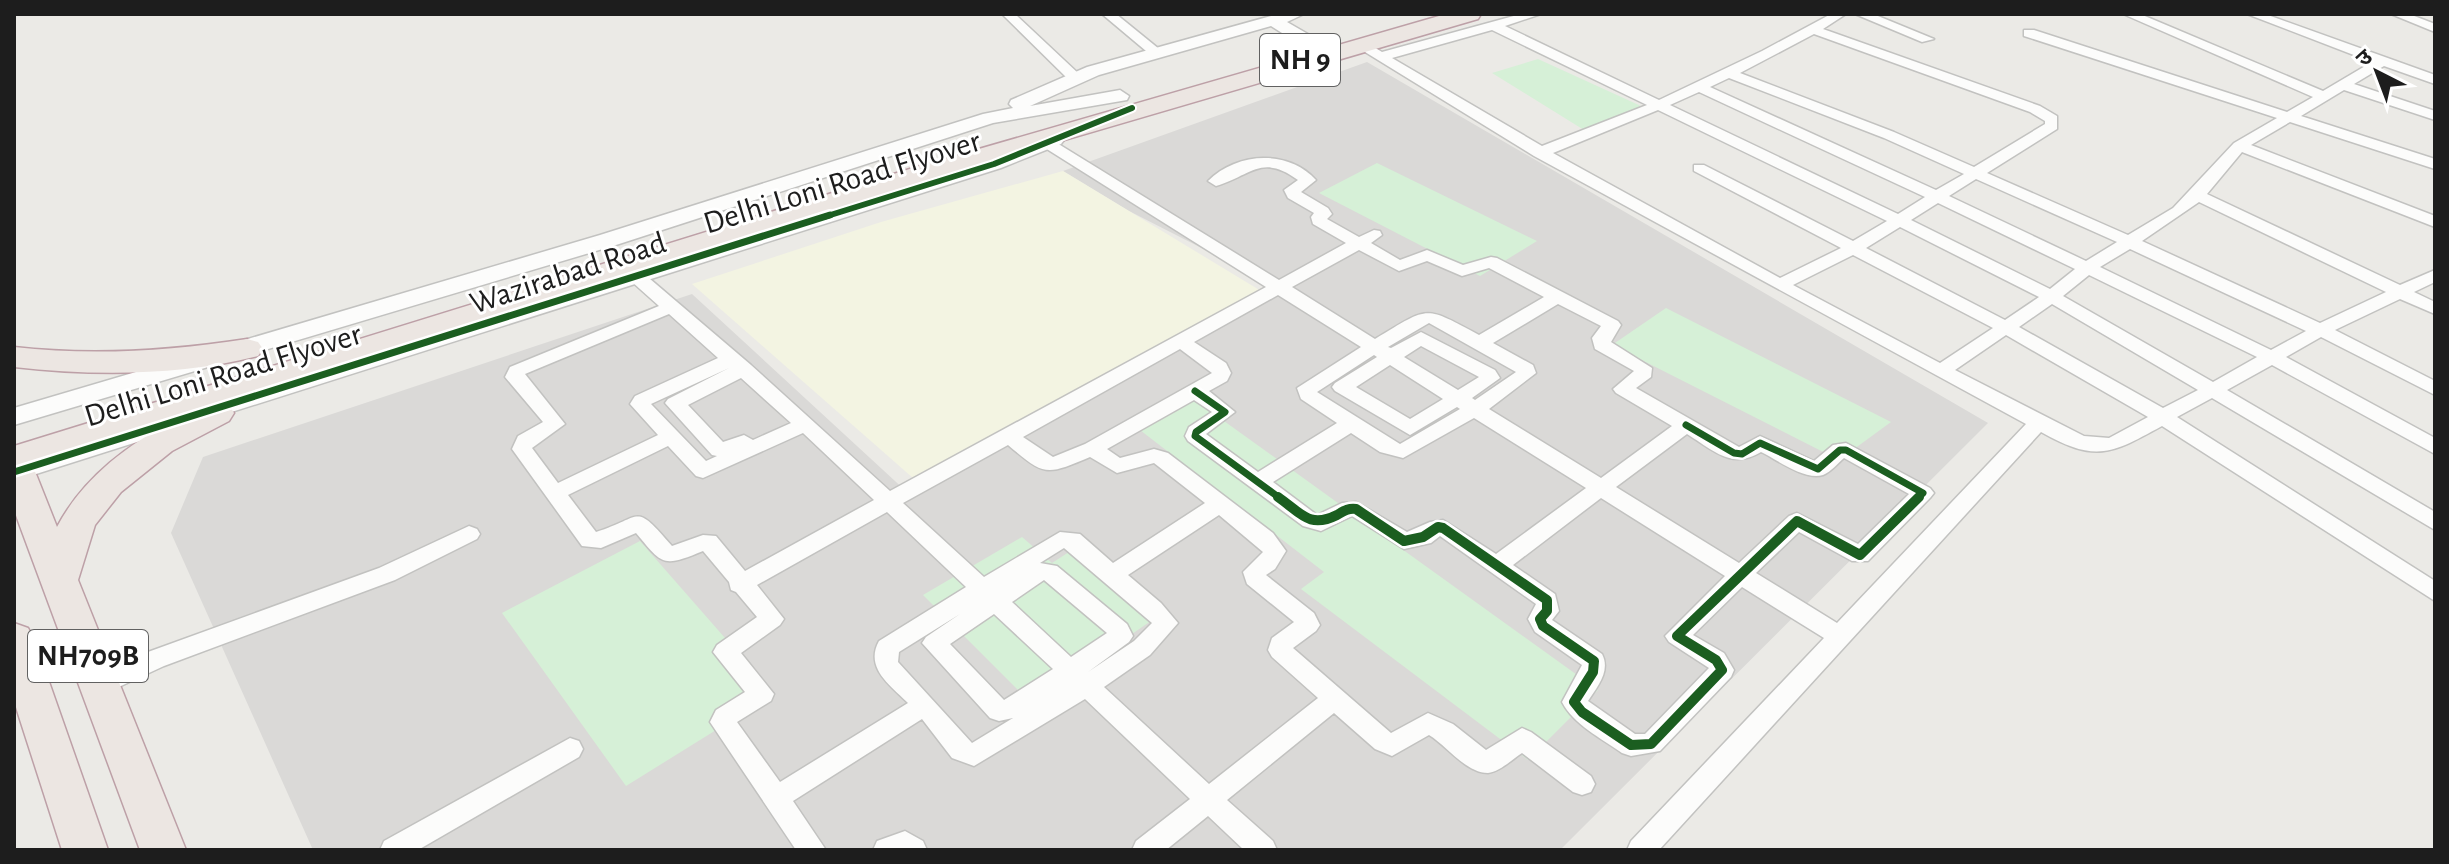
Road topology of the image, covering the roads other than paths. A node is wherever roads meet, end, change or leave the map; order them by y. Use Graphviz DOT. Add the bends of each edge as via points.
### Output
graph roads {
  1 [pos="1008,14"];
  2 [pos="1108,14"];
  3 [pos="1296,14"];
  4 [pos="1411,14"];
  5 [pos="1470,14"];
  6 [pos="1535,14"];
  7 [pos="1840,14"];
  8 [pos="1861,14"];
  9 [pos="2129,14"];
  10 [pos="2253,14"];
  11 [pos="2397,14"];
  12 [pos="1273,20"];
  13 [pos="1492,25"];
  14 [pos="2435,28"];
  15 [pos="1814,30"];
  16 [pos="2029,33"];
  17 [pos="1927,39"];
  18 [pos="1307,41"];
  19 [pos="1359,44"];
  20 [pos="1157,53"];
  21 [pos="1380,57"];
  22 [pos="2382,62"];
  23 [pos="1730,74"];
  24 [pos="1074,77"];
  25 [pos="2435,80"];
  26 [pos="2345,86"];
  27 [pos="1701,88"];
  28 [pos="2323,96"];
  29 [pos="1117,101"];
  30 [pos="1662,106"];
  31 [pos="2286,116"];
  32 [pos="2435,116"];
  33 [pos="1002,131"];
  34 [pos="1047,143"];
  35 [pos="2239,146"];
  36 [pos="1539,153"];
  37 [pos="2435,164"];
  38 [pos="1699,168"];
  39 [pos="1976,173"];
  40 [pos="1216,181"];
  41 [pos="2197,195"];
  42 [pos="1936,196"];
  43 [pos="1898,220"];
  44 [pos="2435,222"];
  45 [pos="1366,239"];
  46 [pos="2130,242"];
  47 [pos="1852,249"];
  48 [pos="2087,268"];
  49 [pos="2435,275"];
  50 [pos="637,277"];
  51 [pos="1780,285"];
  52 [pos="1279,287"];
  53 [pos="2398,291"];
  54 [pos="1558,296"];
  55 [pos="2051,297"];
  56 [pos="671,307"];
  57 [pos="2435,309"];
  58 [pos="2005,327"];
  59 [pos="2321,330"];
  60 [pos="1180,341"];
  61 [pos="1481,342"];
  62 [pos="247,349"];
  63 [pos="1383,352"];
  64 [pos="14,357"];
  65 [pos="2272,358"];
  66 [pos="738,364"];
  67 [pos="1941,371"];
  68 [pos="2435,389"];
  69 [pos="2214,390"];
  70 [pos="1195,391"];
  71 [pos="243,401"];
  72 [pos="1466,404"];
  73 [pos="2163,416"];
  74 [pos="14,417"];
  75 [pos="801,421"];
  76 [pos="2039,422"];
  77 [pos="1351,424"];
  78 [pos="1686,425"];
  79 [pos="1009,436"];
  80 [pos="670,437"];
  81 [pos="2435,447"];
  82 [pos="1092,449"];
  83 [pos="15,461"];
  84 [pos="1258,482"];
  85 [pos="1601,488"];
  86 [pos="555,493"];
  87 [pos="889,502"];
  88 [pos="1220,504"];
  89 [pos="2435,522"];
  90 [pos="469,534"];
  91 [pos="1497,565"];
  92 [pos="1113,574"];
  93 [pos="1741,575"];
  94 [pos="59,581"];
  95 [pos="739,584"];
  96 [pos="2435,592"];
  97 [pos="988,594"];
  98 [pos="1839,636"];
  99 [pos="14,639"];
  100 [pos="1079,679"];
  101 [pos="99,685"];
  102 [pos="1334,699"];
  103 [pos="925,705"];
  104 [pos="570,749"];
  105 [pos="1582,784"];
  106 [pos="776,798"];
  107 [pos="1207,799"];
  108 [pos="85,850"];
  109 [pos="163,850"];
  110 [pos="394,850"];
  111 [pos="812,850"];
  112 [pos="887,850"];
  113 [pos="913,850"];
  114 [pos="1146,850"];
  115 [pos="1263,850"];
  116 [pos="1641,850"];
  1 -- 24 [label="street"];
  2 -- 20 [label="street"];
  3 -- 12 [label="street"];
  4 -- 18 [label="highway, Wazirabad Road / NH 9"];
  5 -- 19 [label="highway, Wazirabad Road / NH 9"];
  6 -- 13 [label="street"];
  7 -- 15 [label="street"];
  8 -- 17 [label="street"];
  9 -- 28 [label="street"];
  10 -- 22 [label="street"];
  11 -- 14 [label="street"];
  12 -- 18 [label="street"];
  12 -- 20 [label="street"];
  13 -- 21 [label="street"];
  13 -- 30 [label="street"];
  15 -- 23 [label="street"];
  15 -- 39 [label="street" via="2052,119 2052,126"];
  16 -- 31 [label="street"];
  18 -- 29 [label="highway, Wazirabad Road / NH 9"];
  19 -- 21 [label="street"];
  19 -- 29 [label="highway, Wazirabad Road / NH 9"];
  20 -- 24 [label="street"];
  21 -- 36 [label="street"];
  22 -- 25 [label="street"];
  22 -- 26 [label="street"];
  23 -- 27 [label="street"];
  23 -- 39 [label="street"];
  24 -- 29 [label="street"];
  24 -- 33 [label="street"];
  26 -- 28 [label="street"];
  26 -- 32 [label="street"];
  27 -- 30 [label="street"];
  27 -- 42 [label="street"];
  28 -- 31 [label="street"];
  29 -- 33 [label="highway, Delhi Loni Road Flyover / NH 9"];
  29 -- 33 [label="street, Wazirabad Road"];
  29 -- 34 [label="street, Wazirabad Road"];
  30 -- 36 [label="street"];
  30 -- 43 [label="street"];
  31 -- 35 [label="street"];
  31 -- 37 [label="street"];
  33 -- 62 [label="street, Wazirabad Road" via="608,240"];
  33 -- 83 [label="highway, Delhi Loni Road Flyover / NH 9"];
  34 -- 50 [label="street, Wazirabad Road"];
  34 -- 52 [label="street"];
  35 -- 41 [label="street"];
  35 -- 44 [label="street"];
  36 -- 51 [label="street"];
  38 -- 47 [label="street"];
  39 -- 42 [label="street"];
  39 -- 46 [label="street"];
  40 -- 45 [label="street" via="1270,160 1308,180 1292,190 1322,211 1319,221"];
  41 -- 46 [label="street"];
  41 -- 53 [label="street"];
  42 -- 43 [label="street"];
  42 -- 48 [label="street"];
  43 -- 47 [label="street"];
  43 -- 55 [label="street"];
  45 -- 52 [label="street"];
  45 -- 54 [label="street" via="1399,266 1427,255 1462,271 1491,262"];
  46 -- 48 [label="street"];
  46 -- 59 [label="street"];
  47 -- 51 [label="street"];
  47 -- 58 [label="street"];
  48 -- 55 [label="street"];
  48 -- 65 [label="street"];
  49 -- 53 [label="street"];
  50 -- 56 [label="street"];
  50 -- 71 [label="street, Wazirabad Road"];
  51 -- 67 [label="street"];
  52 -- 60 [label="street"];
  52 -- 63 [label="street"];
  53 -- 57 [label="street"];
  53 -- 59 [label="street"];
  54 -- 61 [label="street"];
  54 -- 78 [label="street" via="1612,325 1601,338 1602,345 1643,368 1644,373 1623,389"];
  55 -- 58 [label="street"];
  55 -- 69 [label="street"];
  56 -- 66 [label="street"];
  56 -- 86 [label="street" via="515,374 555,424 521,445"];
  58 -- 67 [label="street"];
  58 -- 73 [label="street"];
  59 -- 65 [label="street"];
  59 -- 68 [label="street"];
  60 -- 70 [label="street" via="1222,373"];
  60 -- 79 [label="street"];
  61 -- 63 [label="street" via="1432,317 1422,318"];
  61 -- 72 [label="street" via="1527,373"];
  62 -- 64 [label="highway" via="125,363"];
  62 -- 74 [label="street, Wazirabad Road"];
  63 -- 72 [label="street"];
  63 -- 72 [label="street" via="1425,338 1490,376"];
  63 -- 72 [label="street" via="1342,387 1410,428"];
  63 -- 77 [label="street" via="1307,388 1308,395"];
  65 -- 69 [label="street"];
  65 -- 81 [label="street"];
  66 -- 75 [label="street"];
  66 -- 75 [label="street" via="676,406 719,450"];
  66 -- 80 [label="street" via="642,400 640,404"];
  67 -- 76 [label="street"];
  69 -- 73 [label="street"];
  69 -- 89 [label="street"];
  70 -- 82 [label="street"];
  70 -- 84 [label="street" via="1225,412 1195,436"];
  71 -- 83 [label="street, Wazirabad Road"];
  71 -- 94 [label="highway" via="176,432 116,477 80,518"];
  72 -- 77 [label="street" via="1403,451"];
  72 -- 85 [label="street"];
  73 -- 76 [label="street" via="2112,445 2100,446 2063,437"];
  73 -- 96 [label="street"];
  75 -- 80 [label="street" via="709,470 700,468"];
  75 -- 87 [label="street"];
  76 -- 98 [label="street"];
  77 -- 84 [label="street"];
  78 -- 85 [label="street"];
  78 -- 93 [label="street" via="1734,453 1760,443 1818,469 1846,450 1924,491 1862,554 1797,521"];
  79 -- 82 [label="street" via="1044,464"];
  79 -- 87 [label="street"];
  80 -- 86 [label="street"];
  82 -- 88 [label="street" via="1117,466 1161,458"];
  83 -- 94 [label="highway, NH709B"];
  84 -- 91 [label="street" via="1311,521 1321,523 1356,509 1411,542 1438,527"];
  85 -- 91 [label="street"];
  85 -- 93 [label="street"];
  86 -- 95 [label="street" via="590,540 639,522 666,554 708,542"];
  87 -- 95 [label="street"];
  87 -- 97 [label="street"];
  88 -- 92 [label="street"];
  88 -- 102 [label="street" via="1275,551 1254,572 1255,578 1308,625 1280,650"];
  90 -- 101 [label="street" via="387,574"];
  91 -- 93 [label="street" via="1547,600 1540,619 1543,626 1594,661 1574,702 1638,746 1651,744 1722,670 1716,660 1677,636"];
  92 -- 97 [label="street" via="1067,538"];
  92 -- 100 [label="street" via="1166,623 1142,648"];
  93 -- 98 [label="street"];
  94 -- 101 [label="highway, NH709B"];
  95 -- 106 [label="street" via="772,619 725,652 762,694 723,719"];
  97 -- 100 [label="street"];
  97 -- 100 [label="street" via="1045,571 1121,632"];
  97 -- 100 [label="street" via="934,646 999,711"];
  97 -- 103 [label="street" via="887,648 886,665"];
  98 -- 116 [label="street"];
  99 -- 108 [label="highway, NH709B"];
  100 -- 103 [label="street" via="974,755 961,750"];
  100 -- 107 [label="street"];
  101 -- 109 [label="highway, NH709B"];
  102 -- 105 [label="street" via="1392,745 1428,723 1488,762 1522,739"];
  102 -- 107 [label="street"];
  103 -- 106 [label="street"];
  104 -- 110 [label="street"];
  106 -- 111 [label="street"];
  107 -- 114 [label="street"];
  107 -- 115 [label="street"];
  112 -- 113 [label="street" via="905,843"];
}
